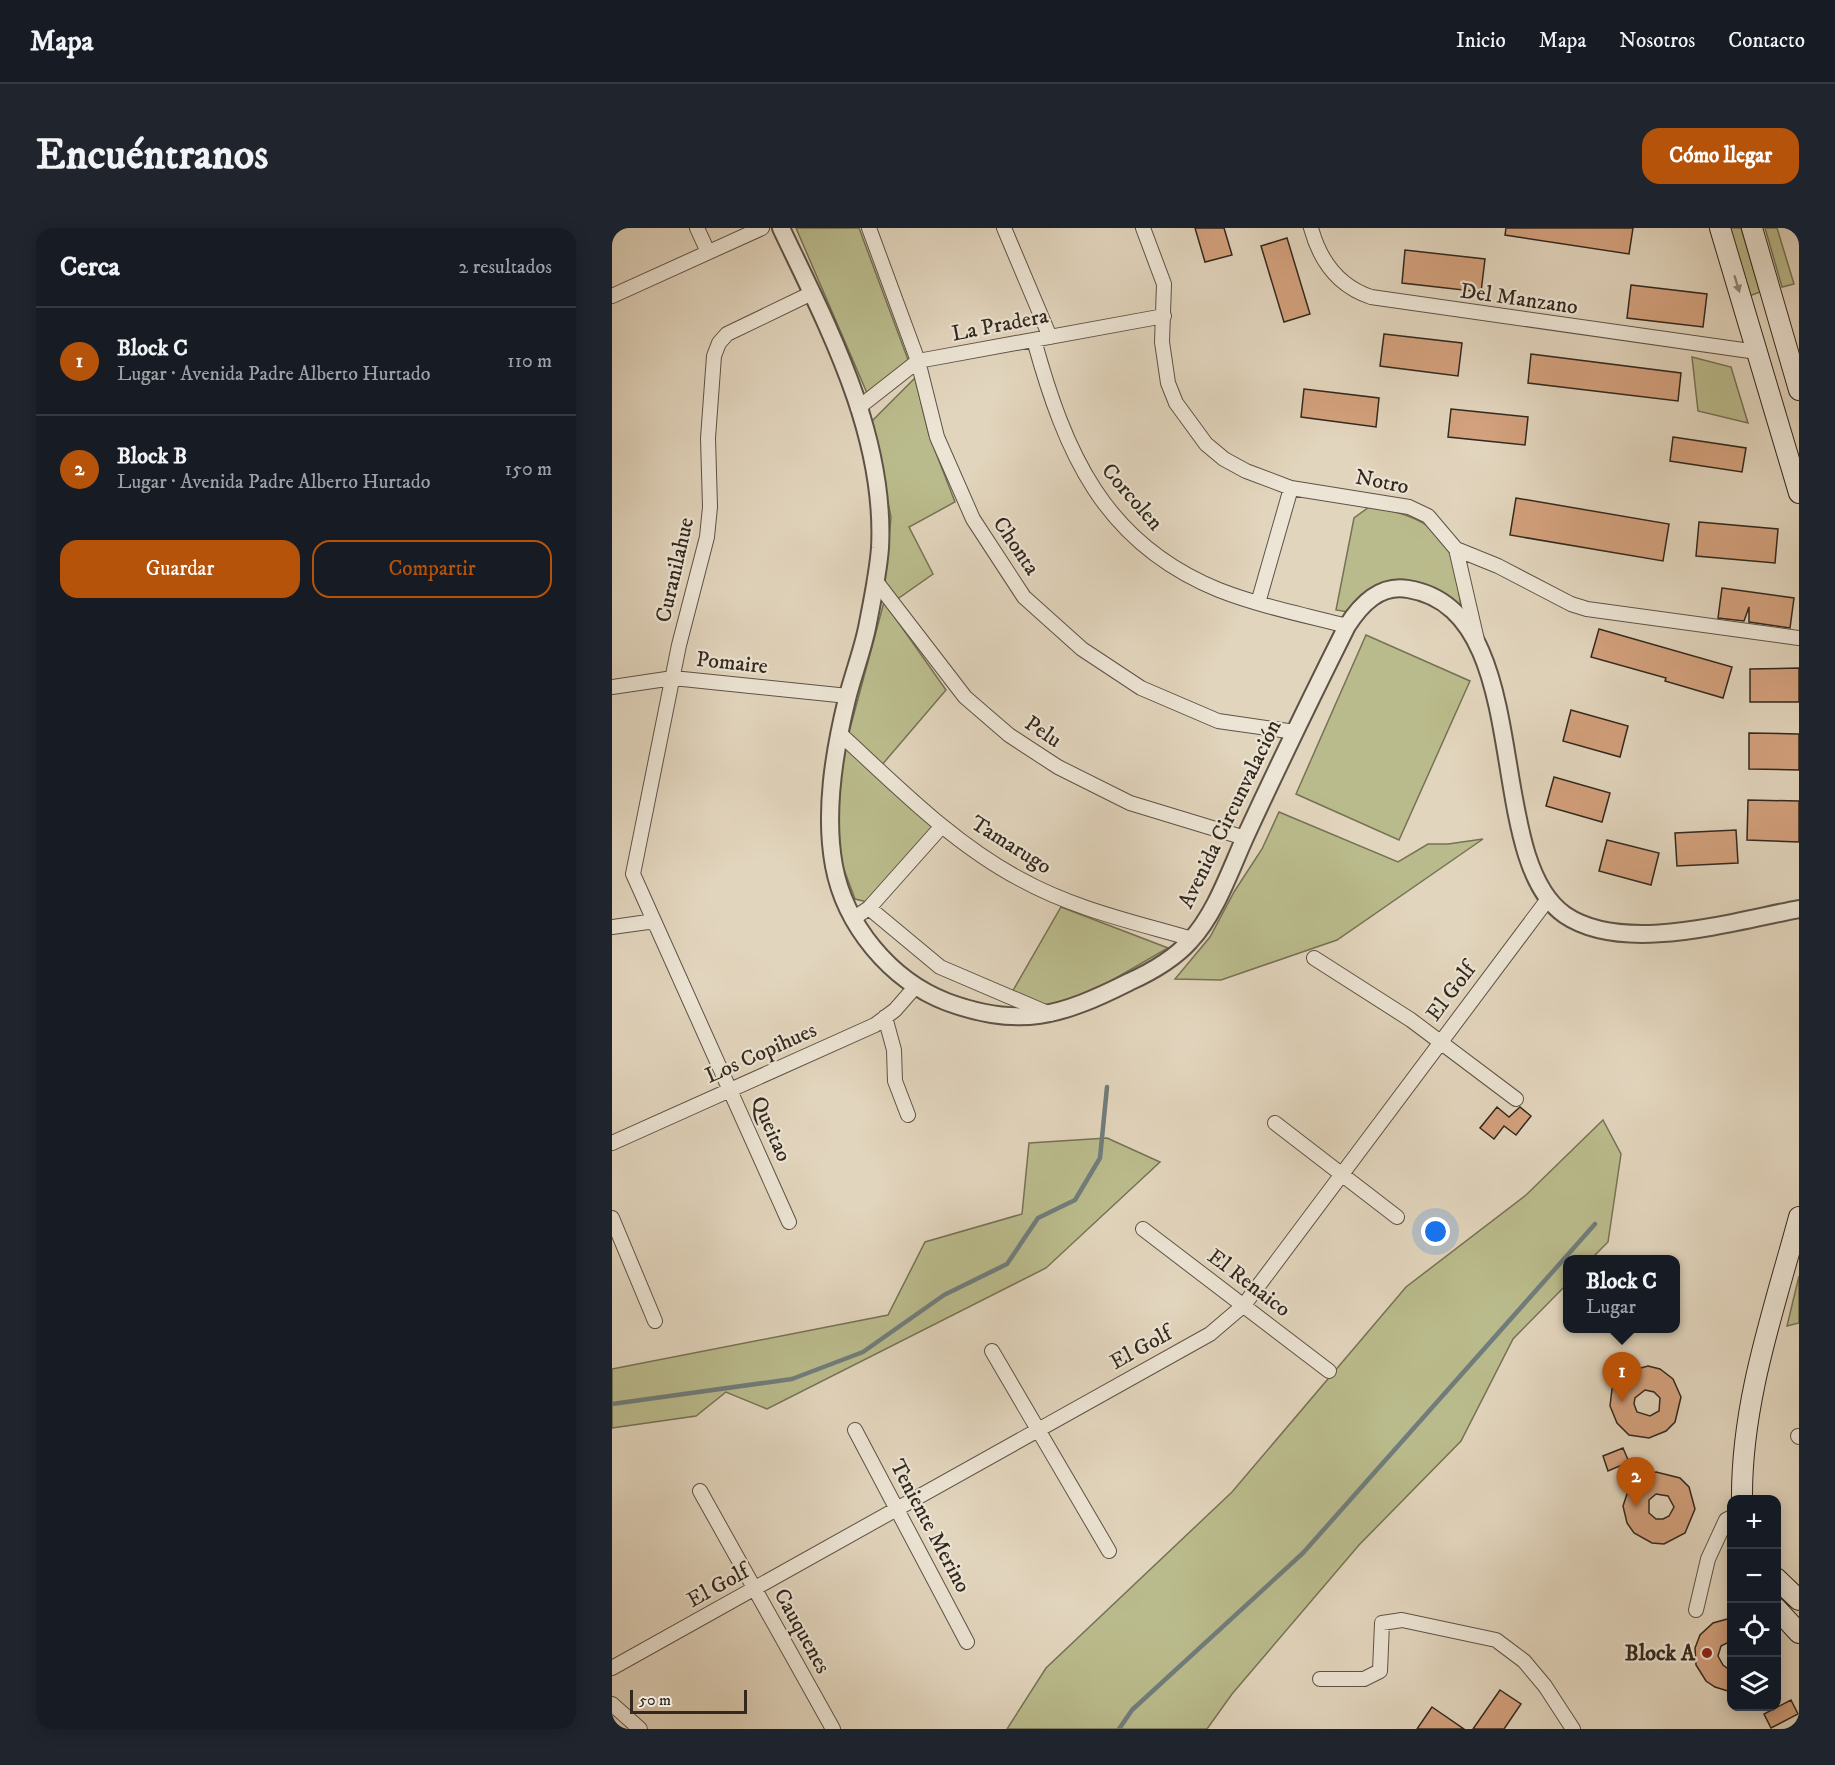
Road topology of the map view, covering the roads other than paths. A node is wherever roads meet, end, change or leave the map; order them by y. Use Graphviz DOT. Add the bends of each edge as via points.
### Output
graph roads {
  1 [pos="697,228"];
  2 [pos="762,228"];
  3 [pos="781,228"];
  4 [pos="869,228"];
  5 [pos="1004,228"];
  6 [pos="1143,228"];
  7 [pos="1311,228"];
  8 [pos="1720,228"];
  9 [pos="1752,228"];
  10 [pos="708,252"];
  11 [pos="812,293"];
  12 [pos="612,296"];
  13 [pos="1164,316"];
  14 [pos="1050,337"];
  15 [pos="1034,340"];
  16 [pos="1757,352"];
  17 [pos="918,361"];
  18 [pos="1799,390"];
  19 [pos="858,408"];
  20 [pos="1291,488"];
  21 [pos="1799,493"];
  22 [pos="1456,549"];
  23 [pos="875,580"];
  24 [pos="1258,603"];
  25 [pos="1347,626"];
  26 [pos="1799,638"];
  27 [pos="1479,648"];
  28 [pos="673,678"];
  29 [pos="612,687"];
  30 [pos="848,696"];
  31 [pos="1295,732"];
  32 [pos="839,734"];
  33 [pos="942,826"];
  34 [pos="1245,838"];
  35 [pos="633,874"];
  36 [pos="1548,899"];
  37 [pos="869,908"];
  38 [pos="1799,909"];
  39 [pos="854,918"];
  40 [pos="655,923"];
  41 [pos="612,927"];
  42 [pos="1192,939"];
  43 [pos="1314,958"];
  44 [pos="916,986"];
  45 [pos="1052,1015"];
  46 [pos="885,1017"];
  47 [pos="1440,1042"];
  48 [pos="730,1090"];
  49 [pos="1516,1099"];
  50 [pos="908,1115"];
  51 [pos="1275,1123"];
  52 [pos="612,1143"];
  53 [pos="1342,1173"];
  54 [pos="1397,1217"];
  55 [pos="1799,1217"];
  56 [pos="612,1218"];
  57 [pos="789,1222"];
  58 [pos="1143,1229"];
  59 [pos="1244,1305"];
  60 [pos="655,1321"];
  61 [pos="992,1351"];
  62 [pos="1329,1371"];
  63 [pos="1040,1429"];
  64 [pos="855,1430"];
  65 [pos="700,1491"];
  66 [pos="1742,1495"];
  67 [pos="897,1510"];
  68 [pos="1727,1519"];
  69 [pos="1109,1551"];
  70 [pos="1781,1583"];
  71 [pos="754,1590"];
  72 [pos="1799,1600"];
  73 [pos="1696,1610"];
  74 [pos="1781,1613"];
  75 [pos="1799,1633"];
  76 [pos="968,1642"];
  77 [pos="612,1668"];
  78 [pos="1320,1679"];
  79 [pos="612,1704"];
  80 [pos="640,1729"];
  81 [pos="833,1729"];
  82 [pos="1573,1729"];
  1 -- 10 [label="street"];
  2 -- 10 [label="street"];
  3 -- 11 [label="street, Avenida Circunvalación"];
  4 -- 17 [label="street, Chonta"];
  5 -- 14 [label="street"];
  6 -- 13 [label="street, Notro" via="1164,284"];
  7 -- 16 [label="street, Del Manzano" via="1332,273 1356,292 1371,297"];
  8 -- 16 [label="main road, one-way"];
  9 -- 18 [label="main road"];
  10 -- 12 [label="street"];
  11 -- 19 [label="street, Avenida Circunvalación"];
  11 -- 28 [label="street, Curanilahue" via="727,334 718,343 708,438 707,537"];
  13 -- 14 [label="street, La Pradera"];
  13 -- 20 [label="street, Notro" via="1168,383 1191,427 1224,459"];
  14 -- 15 [label="street, La Pradera"];
  15 -- 17 [label="street, La Pradera"];
  15 -- 24 [label="street, Corcolen" via="1060,427 1075,459 1106,505 1134,537 1172,567 1219,590"];
  16 -- 21 [label="main road"];
  17 -- 19 [label="street, La Pradera"];
  17 -- 31 [label="street, Chonta" via="937,437 973,519 1024,597 1082,649 1141,688 1218,721"];
  19 -- 23 [label="street, Avenida Circunvalación" via="873,454 877,486 880,549"];
  20 -- 22 [label="street, Notro" via="1409,507 1428,516"];
  20 -- 24 [label="street"];
  22 -- 26 [label="street, Notro" via="1587,609"];
  22 -- 27 [label="street"];
  23 -- 30 [label="street, Avenida Circunvalación"];
  23 -- 34 [label="street, Pelu" via="965,697 1009,735 1058,767 1130,803"];
  24 -- 25 [label="street, Corcolen"];
  25 -- 27 [label="street, Avenida Circunvalación" via="1367,600 1384,591 1411,590 1436,597 1452,609"];
  25 -- 31 [label="street, Avenida Circunvalación"];
  27 -- 36 [label="street, Avenida Circunvalación" via="1498,707 1521,832"];
  28 -- 29 [label="street, Pomaire"];
  28 -- 30 [label="street, Pomaire"];
  28 -- 35 [label="street, Curanilahue"];
  30 -- 32 [label="street, Avenida Circunvalación"];
  31 -- 34 [label="street, Avenida Circunvalación"];
  32 -- 33 [label="street, Tamarugo"];
  32 -- 39 [label="street, Avenida Circunvalación" via="830,805 830,842 835,870"];
  33 -- 37 [label="street"];
  33 -- 42 [label="street, Tamarugo" via="1019,879 1072,904"];
  34 -- 42 [label="street, Avenida Circunvalación" via="1222,890"];
  35 -- 40 [label="street, Queitao"];
  36 -- 38 [label="street, Avenida Circunvalación" via="1566,916 1583,923 1622,933 1657,935"];
  36 -- 47 [label="street, El Golf"];
  37 -- 39 [label="street"];
  37 -- 45 [label="street" via="940,967"];
  39 -- 44 [label="street, Avenida Circunvalación" via="885,963"];
  40 -- 41 [label="street"];
  40 -- 48 [label="street, Queitao"];
  42 -- 45 [label="street, Avenida Circunvalación" via="1144,975"];
  43 -- 47 [label="street"];
  44 -- 45 [label="street, Avenida Circunvalación" via="969,1010 1001,1016"];
  44 -- 46 [label="street, Los Copihues"];
  46 -- 48 [label="street, Los Copihues"];
  46 -- 50 [label="street" via="894,1050 895,1081"];
  47 -- 49 [label="street"];
  47 -- 53 [label="street, El Golf"];
  48 -- 52 [label="street, Los Copihues"];
  48 -- 57 [label="street, Queitao"];
  51 -- 53 [label="street"];
  53 -- 54 [label="street"];
  53 -- 59 [label="street, El Golf"];
  55 -- 66 [label="main road" via="1748,1408 1741,1462"];
  56 -- 60 [label="street"];
  58 -- 59 [label="street, El Renaico"];
  59 -- 62 [label="street, El Renaico"];
  59 -- 63 [label="street, El Golf" via="1210,1334"];
  61 -- 63 [label="street"];
  63 -- 67 [label="street, El Golf"];
  63 -- 69 [label="street"];
  64 -- 67 [label="street, Teniente Merino"];
  65 -- 71 [label="street, Cauquenes"];
  67 -- 71 [label="street, El Golf"];
  67 -- 76 [label="street, Teniente Merino"];
  68 -- 73 [label="street" via="1708,1559"];
  70 -- 72 [label="main road"];
  71 -- 77 [label="street, El Golf"];
  71 -- 81 [label="street, Cauquenes"];
  74 -- 75 [label="main road"];
  78 -- 82 [label="street" via="1364,1678 1380,1671 1382,1623 1402,1620 1497,1640 1524,1661"];
  79 -- 80 [label="street"];
}
